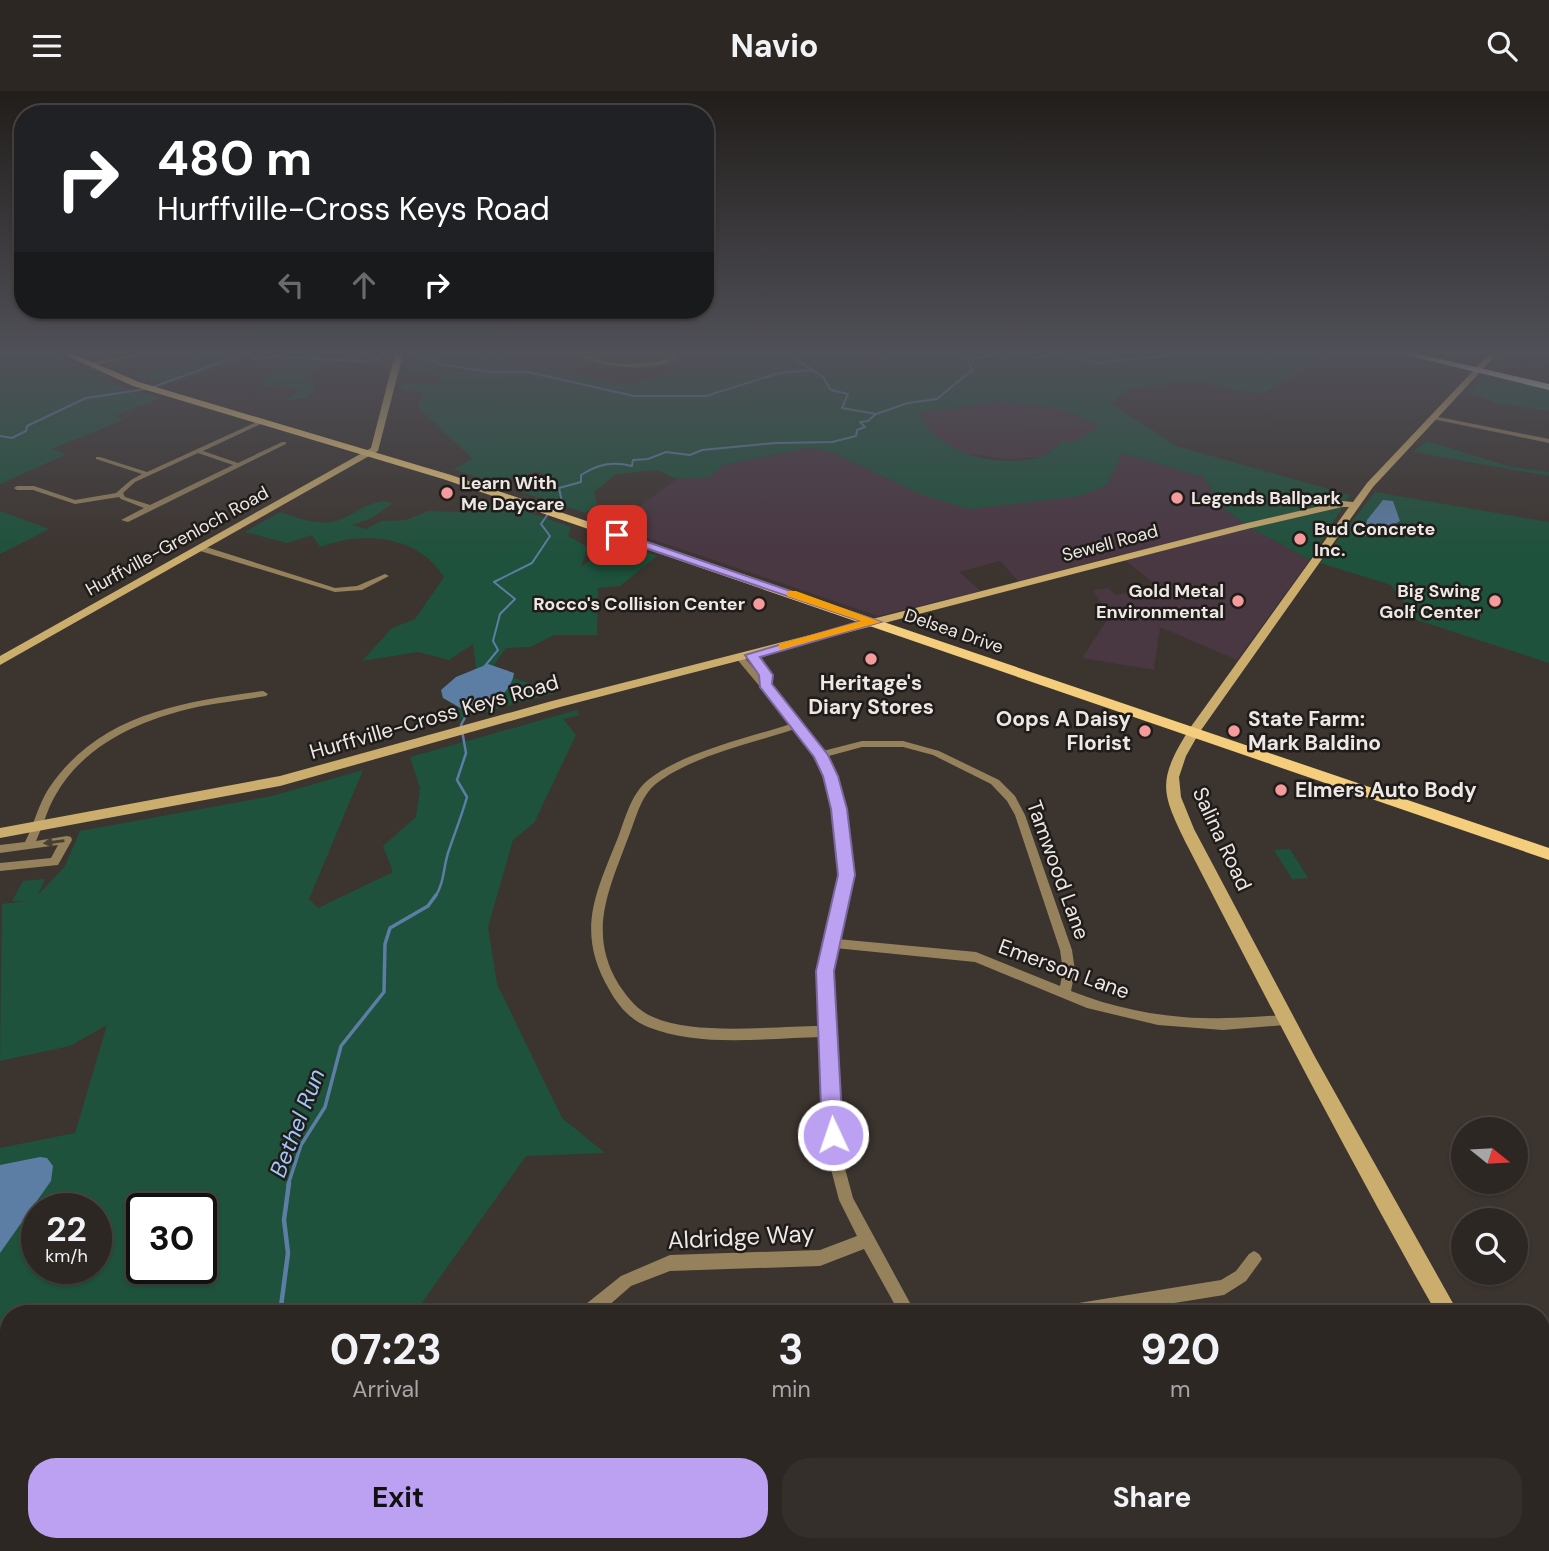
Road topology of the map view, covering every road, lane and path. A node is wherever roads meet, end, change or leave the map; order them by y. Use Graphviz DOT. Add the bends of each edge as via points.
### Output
graph roads {
  1 [pos="261,422"];
  2 [pos="267,422"];
  3 [pos="383,422"];
  4 [pos="1430,422"];
  5 [pos="1455,422"];
  6 [pos="1549,441"];
  7 [pos="284,443"];
  8 [pos="197,451"];
  9 [pos="371,452"];
  10 [pos="98,458"];
  11 [pos="239,465"];
  12 [pos="147,474"];
  13 [pos="16,488"];
  14 [pos="119,495"];
  15 [pos="1355,505"];
  16 [pos="150,508"];
  17 [pos="125,520"];
  18 [pos="200,548"];
  19 [pos="385,576"];
  20 [pos="874,622"];
  21 [pos="746,656"];
  22 [pos="0,661"];
  23 [pos="263,694"];
  24 [pos="797,725"];
  25 [pos="1194,731"];
  26 [pos="821,755"];
  27 [pos="39,826"];
  28 [pos="0,833"];
  29 [pos="28,846"];
  30 [pos="0,849"];
  31 [pos="1549,854"];
  32 [pos="17,865"];
  33 [pos="0,867"];
  34 [pos="829,943"];
  35 [pos="1064,994"];
  36 [pos="1285,1020"];
  37 [pos="827,1031"];
  38 [pos="867,1240"];
  39 [pos="1254,1259"];
  40 [pos="597,1305"];
  41 [pos="903,1305"];
  42 [pos="1115,1305"];
  43 [pos="1444,1305"];
  1 -- 8 [label="street"];
  2 -- 9 [label="main road, Delsea Drive"];
  3 -- 9 [label="main road" via="378,446"];
  4 -- 15 [label="main road, Salina Road"];
  5 -- 6 [label="street"];
  7 -- 11 [label="street"];
  8 -- 11 [label="street"];
  8 -- 12 [label="street"];
  9 -- 18 [label="main road, Hurffville-Grenloch Road"];
  9 -- 20 [label="main road, Delsea Drive"];
  10 -- 12 [label="street"];
  11 -- 16 [label="street"];
  12 -- 14 [label="street" via="124,486"];
  13 -- 14 [label="street" via="32,488 75,502"];
  14 -- 16 [label="street"];
  15 -- 20 [label="main road, Sewell Road" via="1342,503 1246,526"];
  15 -- 25 [label="main road, Salina Road"];
  16 -- 17 [label="street"];
  18 -- 19 [label="street" via="335,590 359,588"];
  18 -- 22 [label="main road, Hurffville-Grenloch Road"];
  20 -- 21 [label="main road, Hurffville-Cross Keys Road"];
  20 -- 25 [label="main road, Delsea Drive"];
  21 -- 24 [label="street" via="755,679 765,684"];
  21 -- 27 [label="main road, Hurffville-Cross Keys Road" via="280,781"];
  23 -- 27 [label="street" via="174,708 123,728 64,774 50,794"];
  24 -- 26 [label="street"];
  24 -- 37 [label="street" via="679,766 650,784 637,803 599,898 594,929 601,959 619,996 653,1024 694,1032"];
  25 -- 31 [label="main road, Delsea Drive"];
  25 -- 36 [label="main road, Salina Road" via="1175,766 1173,792"];
  26 -- 34 [label="street" via="835,791 847,867"];
  26 -- 35 [label="street, Tamwood Lane" via="859,744 903,744 971,768 1002,788 1020,815 1066,950 1069,971"];
  27 -- 28 [label="main road, Hurffville-Cross Keys Road"];
  27 -- 29 [label="street"];
  29 -- 30 [label="street"];
  29 -- 32 [label="street"];
  32 -- 29 [label="street, one-way" via="54,862 67,840"];
  32 -- 33 [label="street"];
  34 -- 35 [label="street, Emerson Lane" via="976,957"];
  34 -- 37 [label="street"];
  35 -- 36 [label="street, Emerson Lane" via="1118,1012 1171,1022"];
  36 -- 43 [label="main road, Salina Road"];
  37 -- 38 [label="street" via="836,1166 846,1200"];
  38 -- 40 [label="street, Aldridge Way" via="820,1258 688,1260 660,1266 619,1286"];
  38 -- 41 [label="street"];
  39 -- 42 [label="street" via="1241,1276 1224,1287"];
}
